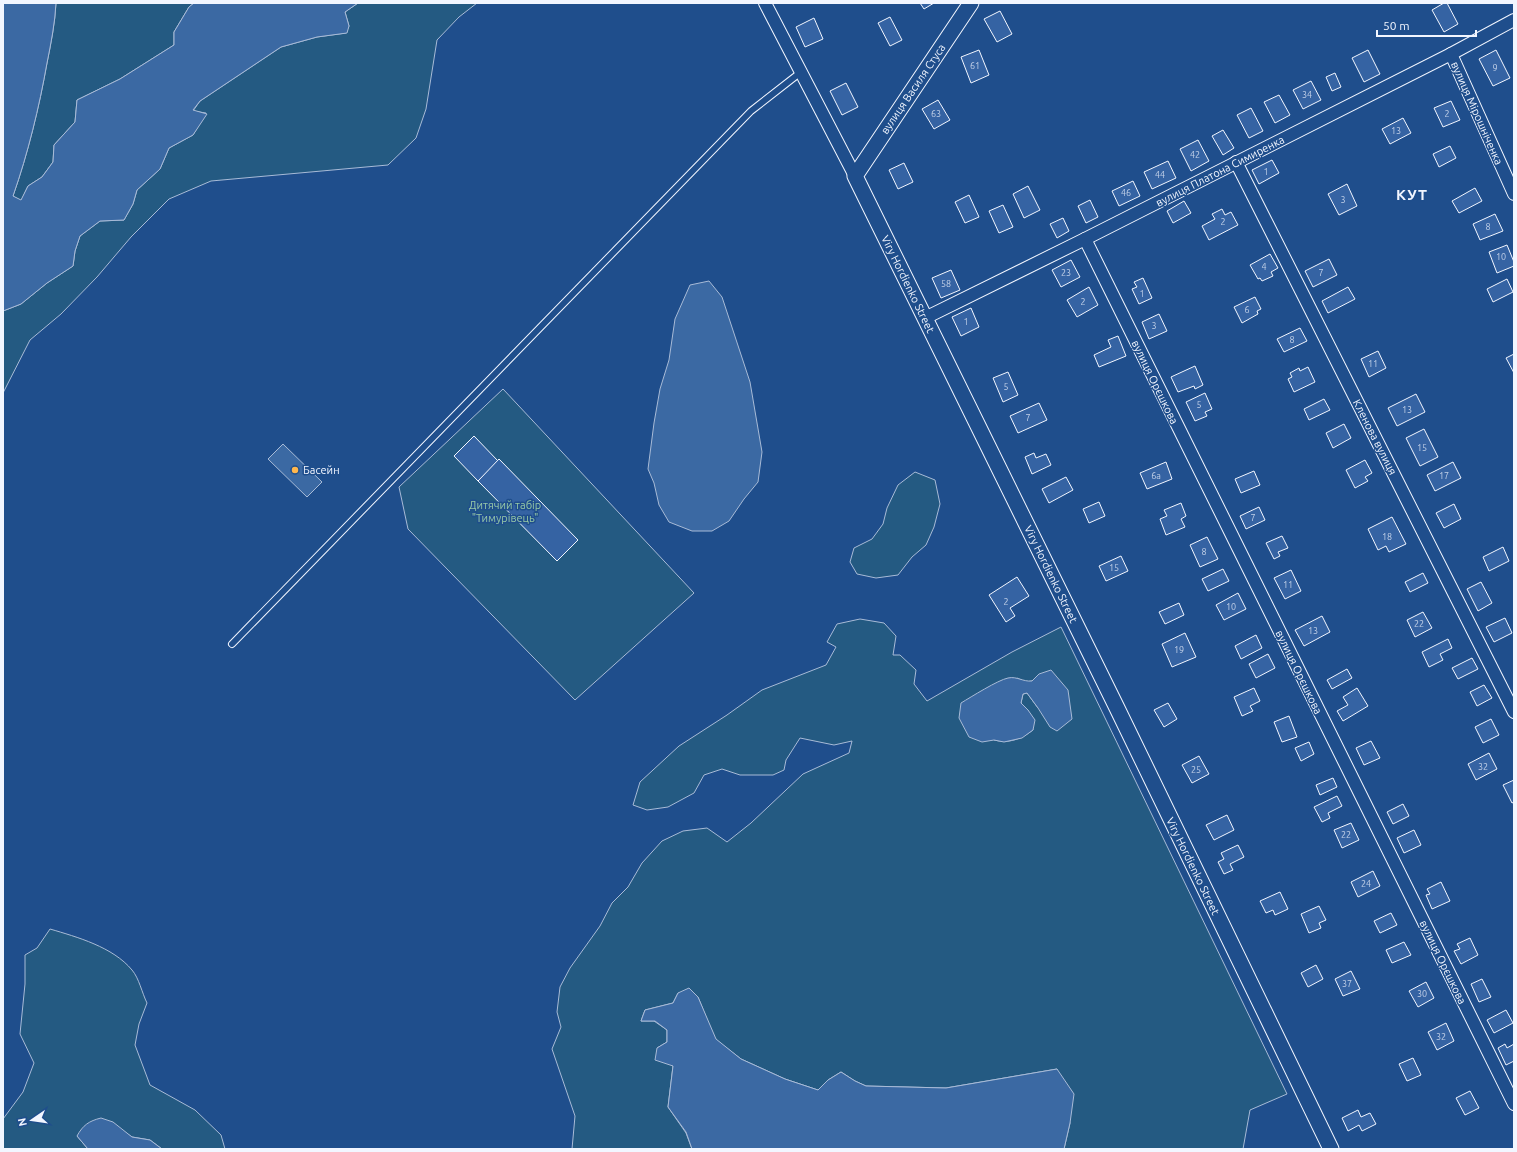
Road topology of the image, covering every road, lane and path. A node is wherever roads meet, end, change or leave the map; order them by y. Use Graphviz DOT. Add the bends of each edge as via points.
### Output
graph roads {
  1 [pos="765,3"];
  2 [pos="971,3"];
  3 [pos="1514,20"];
  4 [pos="1451,54"];
  5 [pos="801,72"];
  6 [pos="1236,162"];
  7 [pos="854,176"];
  8 [pos="1514,194"];
  9 [pos="1084,239"];
  10 [pos="924,318"];
  11 [pos="232,644"];
  12 [pos="1514,712"];
  13 [pos="1514,1104"];
  14 [pos="1331,1149"];
  1 -- 5 [label="street, Viry Hordienko Street"];
  2 -- 7 [label="street, вулиця Василя Стуса"];
  3 -- 4 [label="street, вулиця Платона Симиренка"];
  4 -- 6 [label="street, вулиця Платона Симиренка"];
  4 -- 8 [label="street, вулиця Мірошніченка"];
  5 -- 7 [label="street, Viry Hordienko Street"];
  5 -- 11 [label="lane" via="751,111"];
  6 -- 9 [label="street, вулиця Платона Симиренка"];
  6 -- 12 [label="street, Кленова вулиця"];
  7 -- 10 [label="street, Viry Hordienko Street"];
  9 -- 10 [label="street, вулиця Платона Симиренка"];
  9 -- 13 [label="street, вулиця Орєшкова"];
  10 -- 14 [label="street, Viry Hordienko Street"];
}
